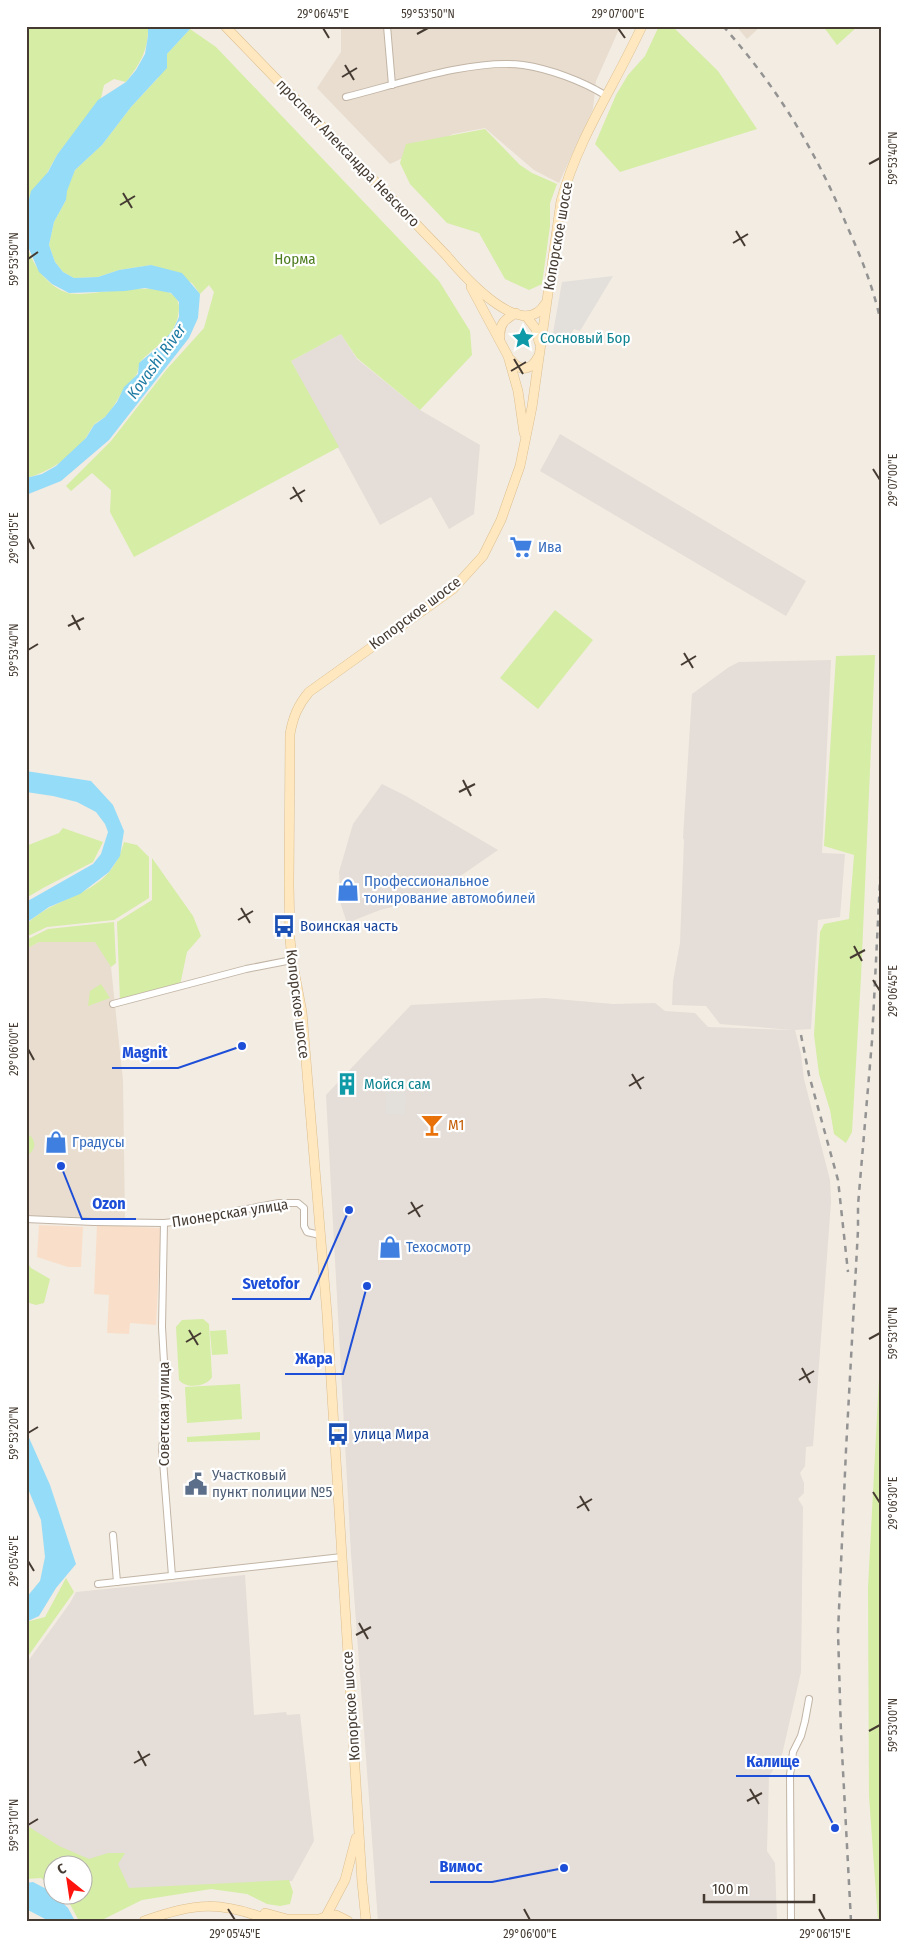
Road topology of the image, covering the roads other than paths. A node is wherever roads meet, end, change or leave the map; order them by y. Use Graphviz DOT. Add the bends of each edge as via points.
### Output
graph roads {
  1 [pos="225,26"];
  2 [pos="387,26"];
  3 [pos="642,26"];
  4 [pos="392,85"];
  5 [pos="605,95"];
  6 [pos="346,97"];
  7 [pos="469,282"];
  8 [pos="547,302"];
  9 [pos="516,313"];
  10 [pos="526,316"];
  11 [pos="500,338"];
  12 [pos="541,351"];
  13 [pos="508,356"];
  14 [pos="525,443"];
  15 [pos="292,960"];
  16 [pos="113,1004"];
  17 [pos="26,1220"];
  18 [pos="164,1222"];
  19 [pos="320,1235"];
  20 [pos="113,1535"];
  21 [pos="342,1557"];
  22 [pos="172,1576"];
  23 [pos="117,1582"];
  24 [pos="98,1584"];
  25 [pos="809,1700"];
  26 [pos="359,1828"];
  27 [pos="363,1901"];
  28 [pos="245,1910"];
  29 [pos="321,1919"];
  30 [pos="144,1921"];
  31 [pos="258,1921"];
  32 [pos="272,1921"];
  33 [pos="348,1921"];
  34 [pos="359,1921"];
  35 [pos="366,1921"];
  36 [pos="791,1921"];
  1 -- 7 [label="main road, проспект Александра Невского"];
  2 -- 4 [label="street"];
  3 -- 5 [label="main road, Копорское шоссе"];
  4 -- 5 [label="street" via="451,70 522,65 562,76"];
  4 -- 6 [label="street"];
  5 -- 8 [label="main road, Копорское шоссе" via="580,144 567,179"];
  7 -- 9 [label="main road" via="503,308"];
  7 -- 11 [label="main road"];
  8 -- 10 [label="main road" via="541,311"];
  8 -- 12 [label="main road, Копорское шоссе"];
  9 -- 10 [label="main road"];
  9 -- 11 [label="main road" via="502,324"];
  10 -- 12 [label="main road" via="536,329"];
  11 -- 13 [label="main road"];
  12 -- 13 [label="main road" via="535,364 524,369 515,366"];
  12 -- 14 [label="main road, Копорское шоссе"];
  13 -- 14 [label="main road" via="518,391"];
  14 -- 15 [label="main road, Копорское шоссе" via="501,520 483,556 453,589 323,681 299,704 290,734"];
  15 -- 16 [label="street"];
  15 -- 19 [label="main road, Копорское шоссе" via="302,1012"];
  17 -- 18 [label="street, Пионерская улица"];
  18 -- 19 [label="street, Пионерская улица" via="298,1202 304,1208 307,1232"];
  18 -- 22 [label="street, Советская улица" via="162,1327 167,1415 162,1448"];
  19 -- 21 [label="main road, Копорское шоссе"];
  20 -- 23 [label="street"];
  21 -- 22 [label="street"];
  21 -- 26 [label="main road, Копорское шоссе"];
  22 -- 23 [label="street"];
  23 -- 24 [label="street"];
  25 -- 36 [label="street" via="801,1736 793,1752 790,1775"];
  26 -- 27 [label="main road, Копорское шоссе"];
  26 -- 29 [label="main road" via="345,1880"];
  27 -- 34 [label="main road"];
  27 -- 35 [label="main road"];
  28 -- 29 [label="main road" via="287,1919"];
  28 -- 30 [label="main road" via="195,1906"];
  28 -- 31 [label="main road"];
  28 -- 32 [label="main road"];
  29 -- 33 [label="main road" via="336,1915"];
}
